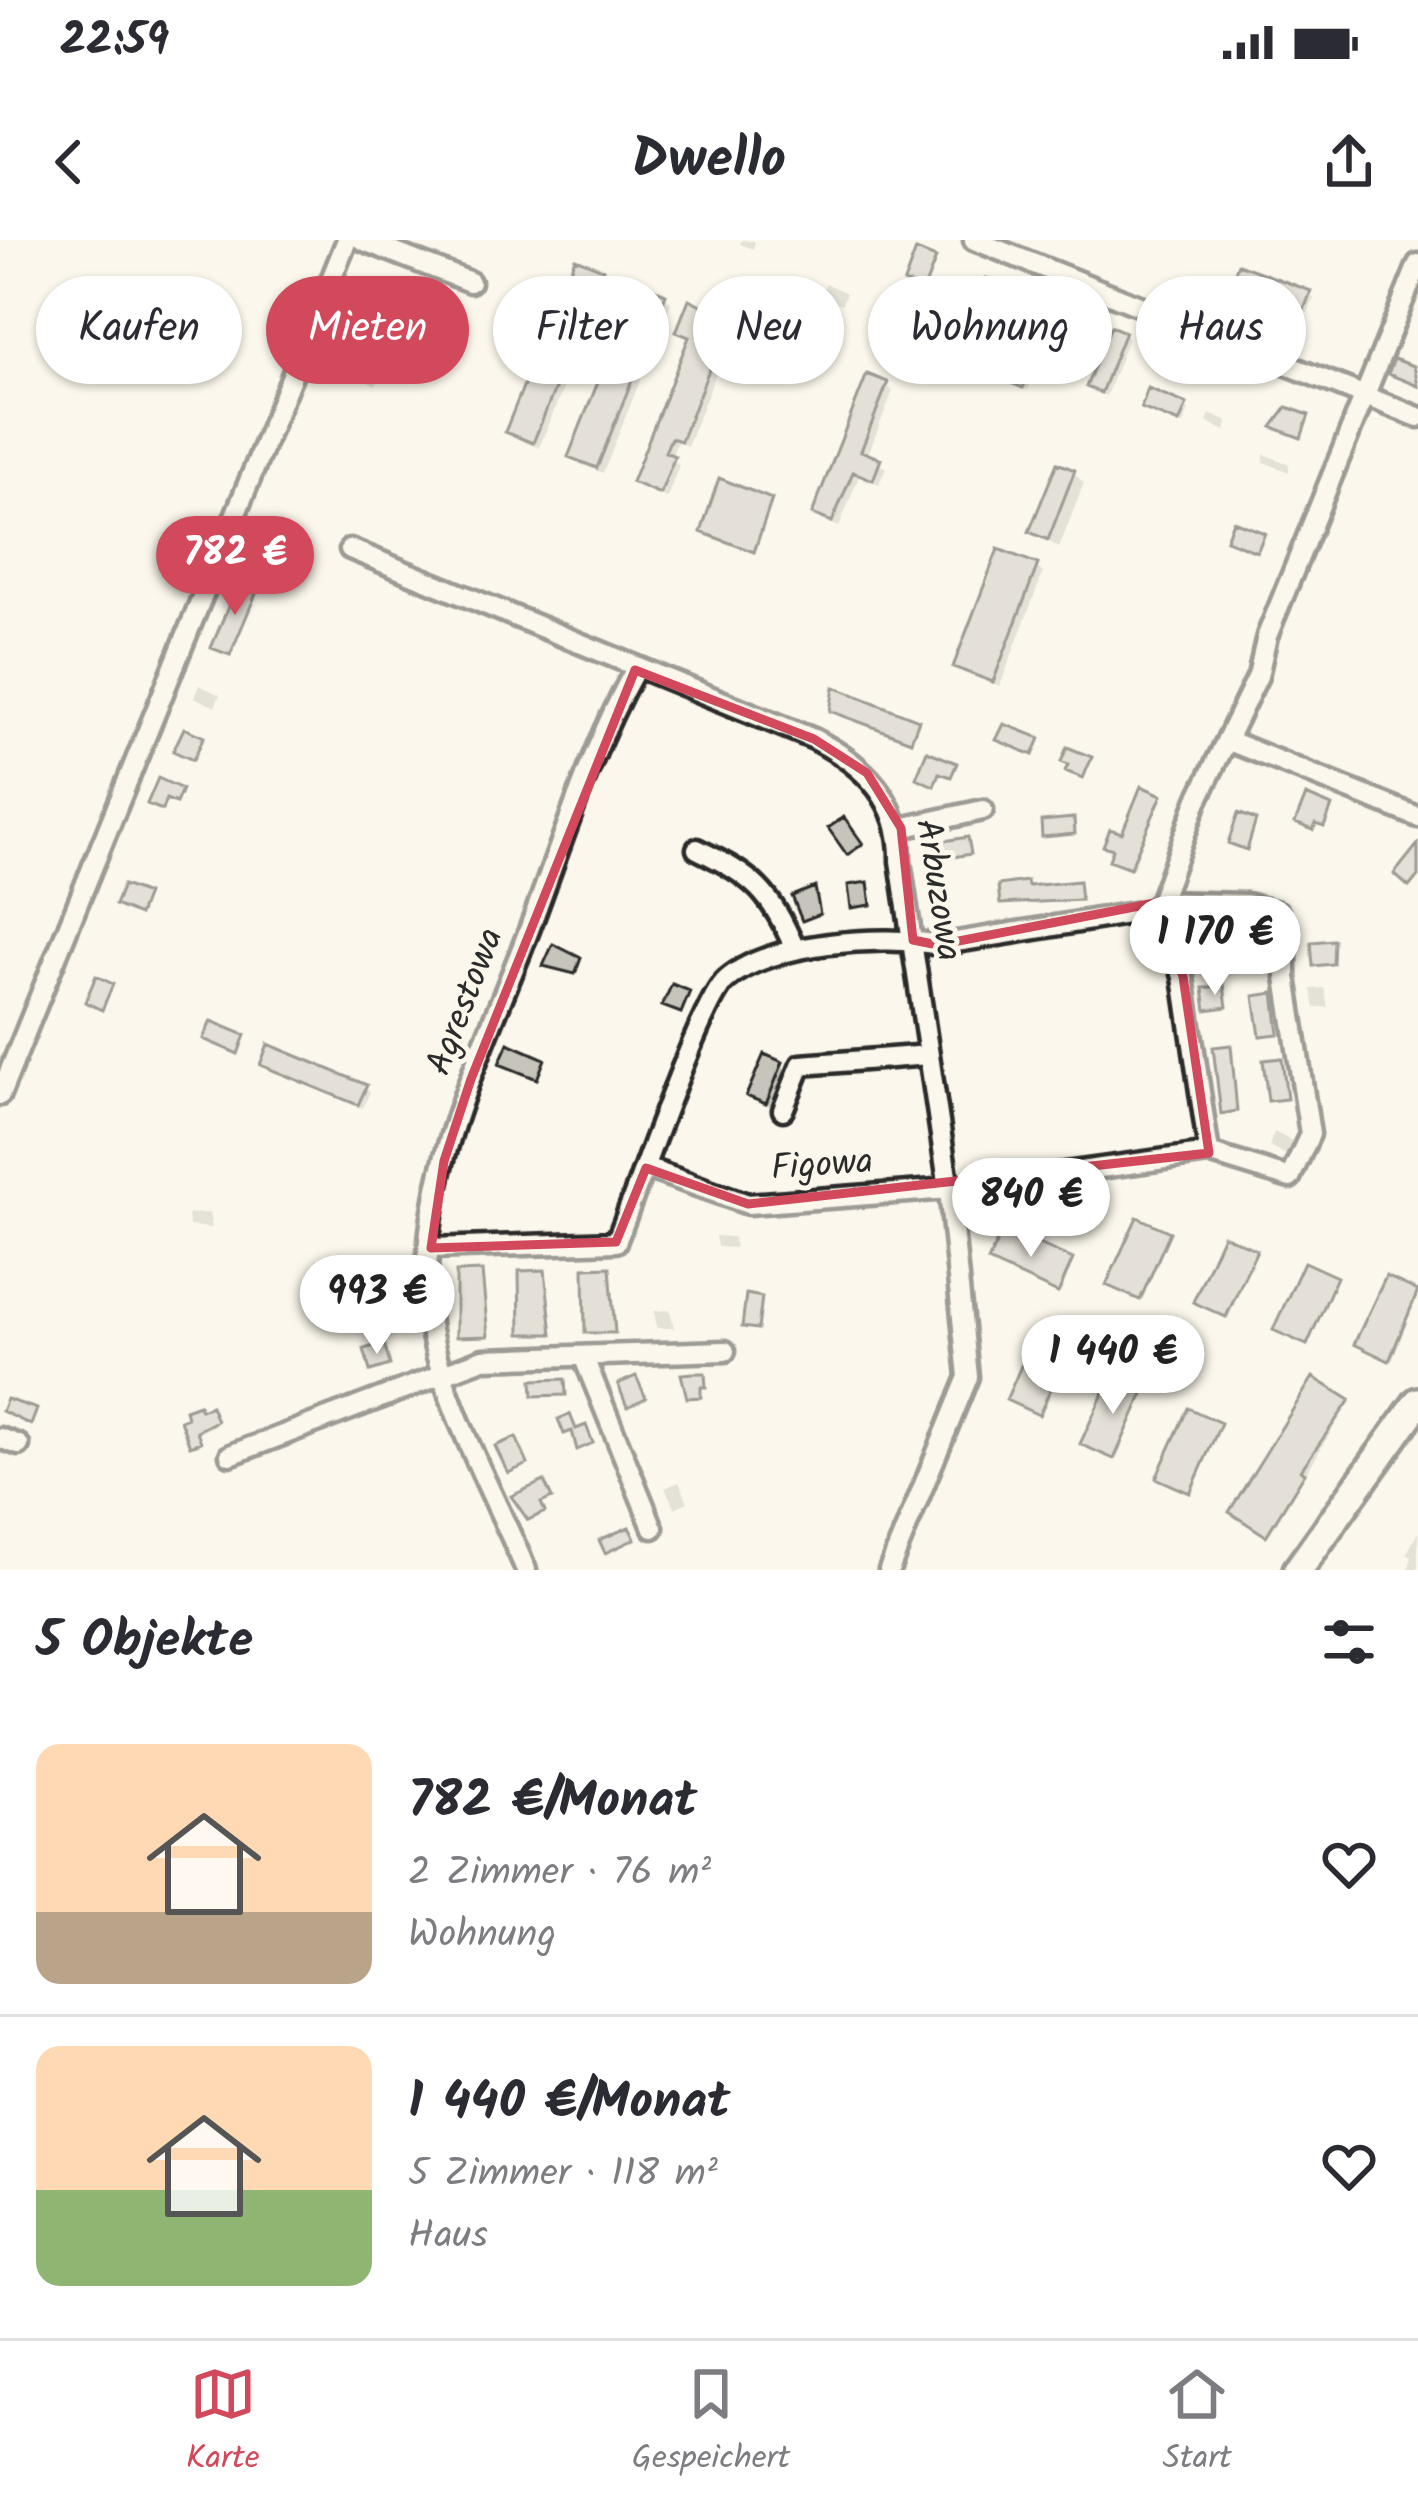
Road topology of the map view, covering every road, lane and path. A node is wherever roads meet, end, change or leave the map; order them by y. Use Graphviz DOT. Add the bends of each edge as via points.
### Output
graph roads {
  1 [pos="347,240"];
  2 [pos="362,240"];
  3 [pos="974,240"];
  4 [pos="1418,264"];
  5 [pos="470,282"];
  6 [pos="1364,395"];
  7 [pos="1418,417"];
  8 [pos="350,549"];
  9 [pos="635,670"];
  10 [pos="1229,741"];
  11 [pos="983,810"];
  12 [pos="1418,817"];
  13 [pos="901,828"];
  14 [pos="697,849"];
  15 [pos="1160,902"];
  16 [pos="913,940"];
  17 [pos="795,950"];
  18 [pos="929,1055"];
  19 [pos="0,1095"];
  20 [pos="783,1110"];
  21 [pos="1208,1153"];
  22 [pos="646,1168"];
  23 [pos="949,1189"];
  24 [pos="431,1248"];
  25 [pos="725,1351"];
  26 [pos="584,1358"];
  27 [pos="442,1373"];
  28 [pos="1418,1402"];
  29 [pos="230,1455"];
  30 [pos="653,1528"];
  31 [pos="526,1570"];
  32 [pos="889,1570"];
  33 [pos="1298,1570"];
  1 -- 19 [label="street"];
  2 -- 5 [label="street"];
  3 -- 6 [label="street"];
  4 -- 6 [label="street"];
  6 -- 7 [label="street"];
  6 -- 10 [label="street"];
  8 -- 9 [label="street, Arbuzowa"];
  9 -- 13 [label="street, Arbuzowa" via="842,754 867,772"];
  9 -- 24 [label="street, Agrestowa" via="471,1079 444,1161"];
  10 -- 12 [label="street"];
  10 -- 15 [label="street"];
  11 -- 13 [label="street"];
  13 -- 16 [label="street, Arbuzowa"];
  14 -- 17 [label="street" via="746,873 775,904"];
  15 -- 16 [label="street" via="1152,910 938,945"];
  15 -- 21 [label="street" via="1184,976"];
  15 -- 21 [label="street, Figowa" via="1247,904 1278,912 1286,931 1310,1134 1290,1178"];
  16 -- 17 [label="street"];
  16 -- 18 [label="street, Arbuzowa"];
  17 -- 22 [label="street" via="770,954 724,981"];
  18 -- 20 [label="street" via="801,1065"];
  18 -- 23 [label="street, Arbuzowa"];
  21 -- 23 [label="street, Figowa"];
  22 -- 23 [label="street, Figowa" via="748,1204"];
  22 -- 24 [label="street" via="616,1242"];
  23 -- 32 [label="street, Arbuzowa" via="968,1377"];
  24 -- 27 [label="street, Agrestowa" via="428,1315"];
  25 -- 26 [label="street"];
  26 -- 27 [label="street" via="484,1359"];
  26 -- 30 [label="street"];
  27 -- 29 [label="street"];
  27 -- 31 [label="street, Agrestowa"];
  28 -- 33 [label="main road"];
}
